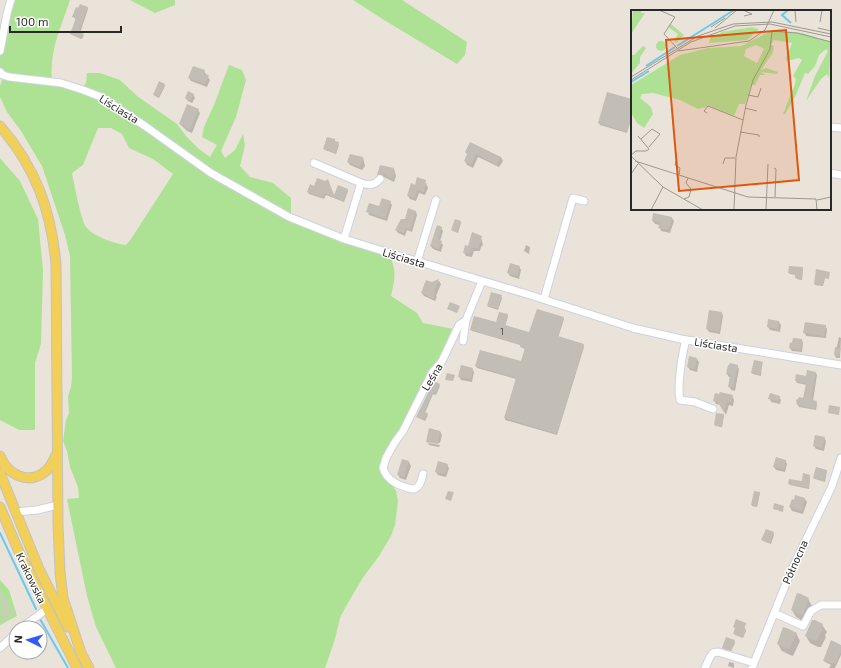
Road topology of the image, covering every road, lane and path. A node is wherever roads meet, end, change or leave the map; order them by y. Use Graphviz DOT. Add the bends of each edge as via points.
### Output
graph roads {
  1 [pos="11,0"];
  2 [pos="0,51"];
  3 [pos="0,72"];
  4 [pos="0,126"];
  5 [pos="831,127"];
  6 [pos="841,128"];
  7 [pos="314,163"];
  8 [pos="831,173"];
  9 [pos="841,175"];
  10 [pos="380,179"];
  11 [pos="362,183"];
  12 [pos="436,200"];
  13 [pos="584,201"];
  14 [pos="344,238"];
  15 [pos="417,262"];
  16 [pos="482,281"];
  17 [pos="544,299"];
  18 [pos="466,320"];
  19 [pos="686,340"];
  20 [pos="463,341"];
  21 [pos="841,365"];
  22 [pos="713,410"];
  23 [pos="57,452"];
  24 [pos="0,456"];
  25 [pos="841,458"];
  26 [pos="0,473"];
  27 [pos="423,474"];
  28 [pos="58,505"];
  29 [pos="0,507"];
  30 [pos="15,512"];
  31 [pos="841,605"];
  32 [pos="46,609"];
  33 [pos="774,613"];
  34 [pos="32,620"];
  35 [pos="8,640"];
  36 [pos="0,648"];
  37 [pos="82,656"];
  38 [pos="753,665"];
  39 [pos="77,668"];
  40 [pos="89,668"];
  41 [pos="705,668"];
  1 -- 2 [label="street"];
  3 -- 14 [label="street, Liściasta" via="9,77 61,83 101,97 211,173 289,217"];
  4 -- 23 [label="main road" via="34,176 46,208 54,244"];
  5 -- 6 [label="street"];
  7 -- 11 [label="street"];
  8 -- 9 [label="street"];
  10 -- 11 [label="street" via="376,183"];
  11 -- 14 [label="street"];
  12 -- 15 [label="street"];
  13 -- 17 [label="street" via="573,198"];
  14 -- 15 [label="street, Liściasta"];
  15 -- 16 [label="street, Liściasta"];
  16 -- 17 [label="street, Liściasta"];
  16 -- 18 [label="street, Leśna"];
  17 -- 19 [label="street, Liściasta" via="633,328"];
  18 -- 20 [label="street"];
  18 -- 27 [label="street, Leśna" via="459,325 442,361 432,373 383,468 392,481 412,489 418,487"];
  19 -- 21 [label="street, Liściasta"];
  19 -- 22 [label="street" via="680,376 680,400 695,402"];
  23 -- 24 [label="main road" via="46,471 34,478 13,474"];
  23 -- 28 [label="main road"];
  25 -- 33 [label="street, Północna" via="832,486 790,571"];
  26 -- 30 [label="main road"];
  28 -- 30 [label="street"];
  28 -- 37 [label="main road" via="63,598"];
  29 -- 32 [label="main road, Krakowska"];
  30 -- 37 [label="main road" via="39,569"];
  31 -- 33 [label="street" via="821,605 811,611 803,626"];
  32 -- 34 [label="street"];
  32 -- 39 [label="main road, Krakowska"];
  33 -- 38 [label="street, Północna"];
  35 -- 36 [label="street"];
  37 -- 40 [label="main road"];
  38 -- 41 [label="street" via="718,652 713,653"];
}
